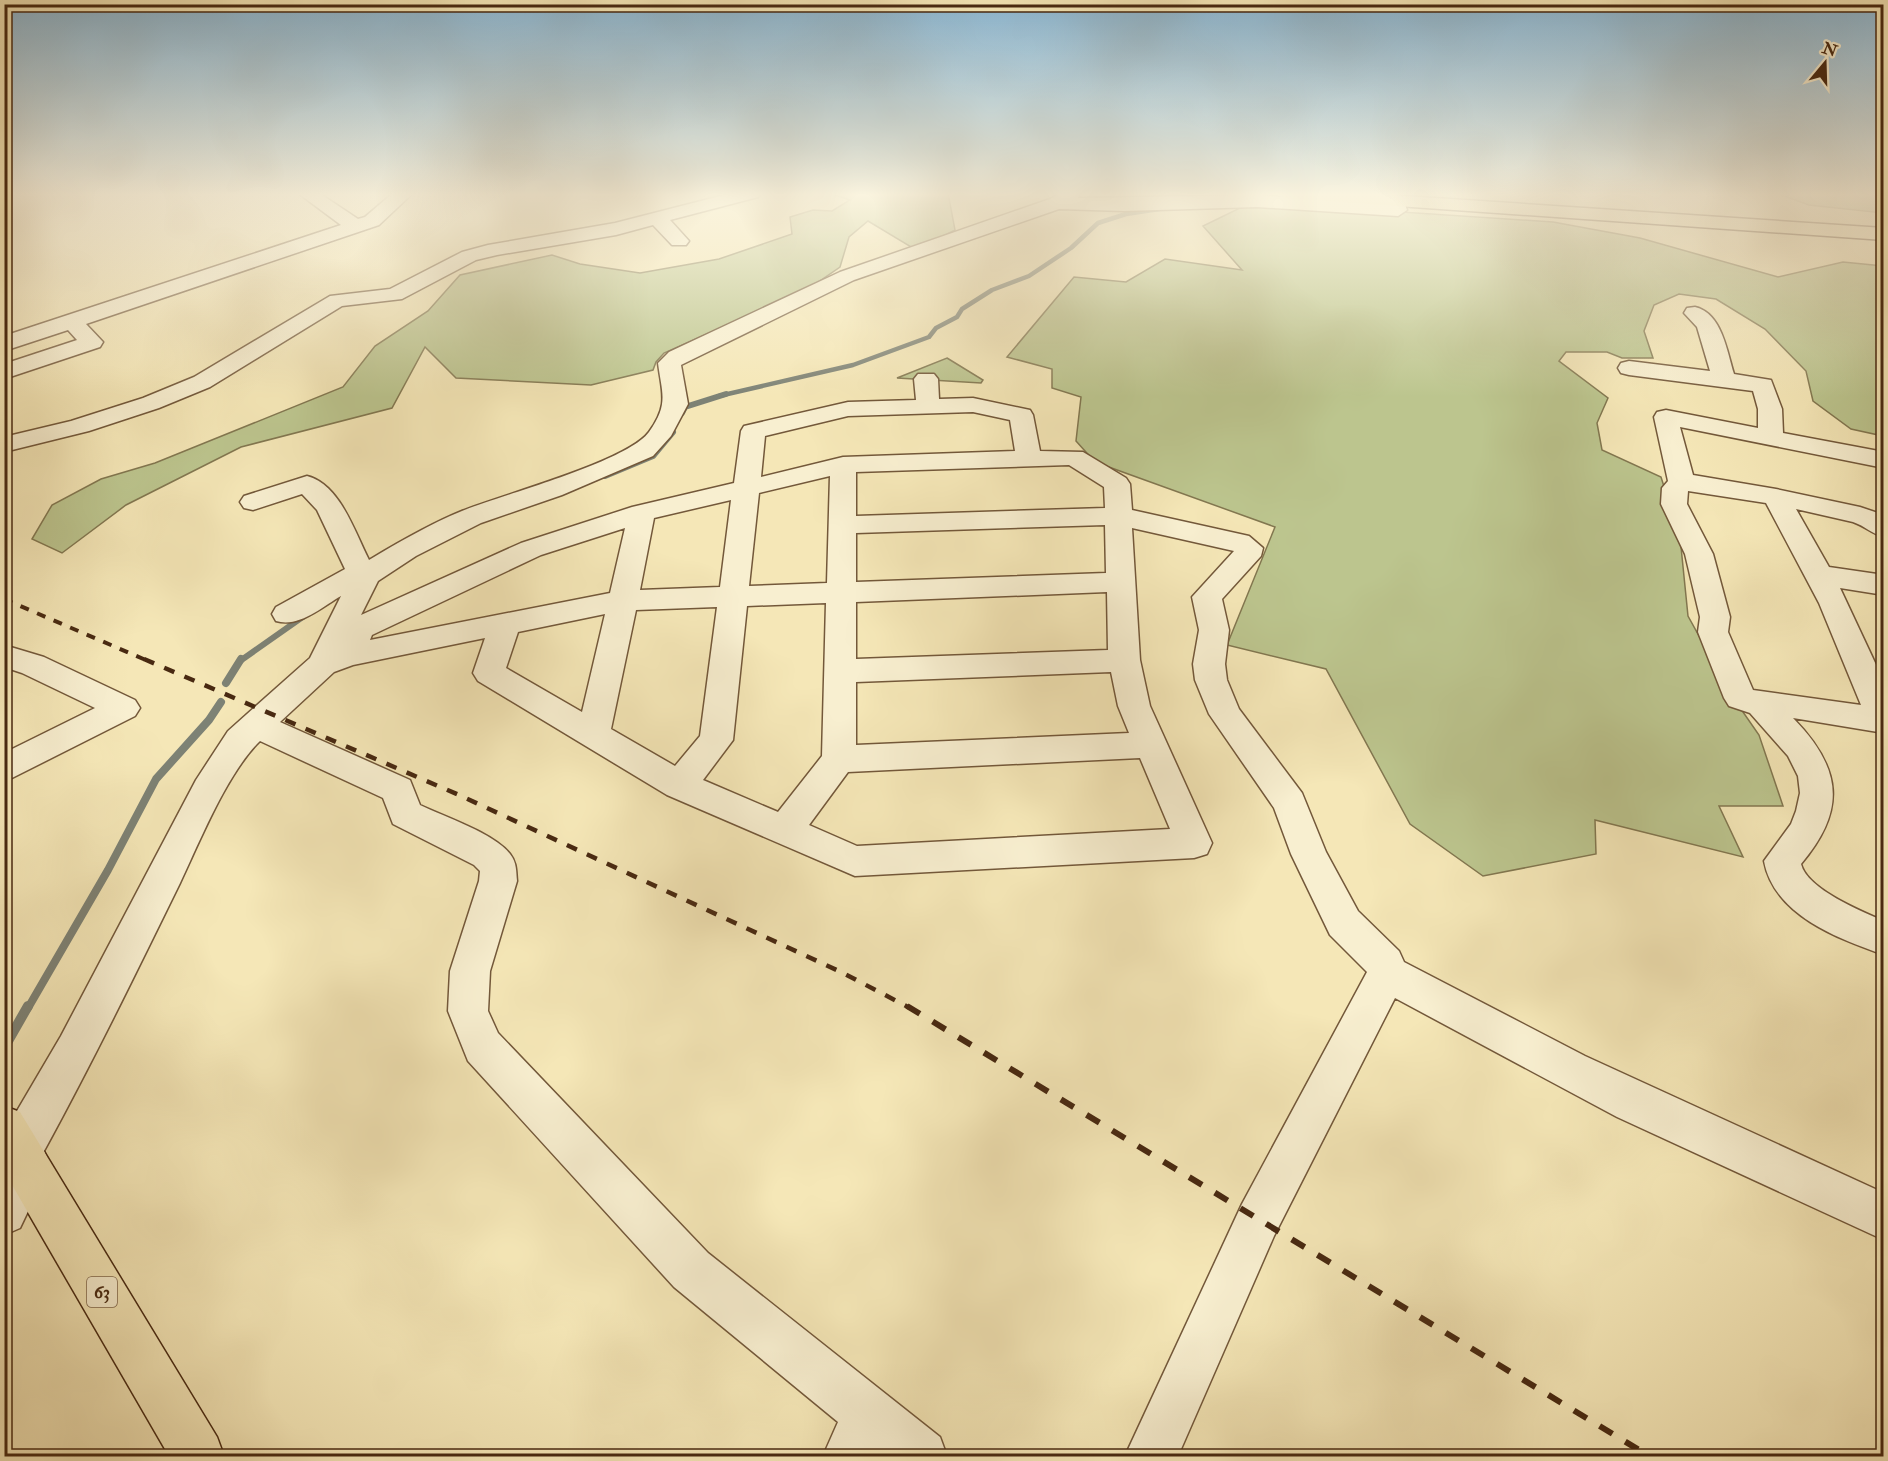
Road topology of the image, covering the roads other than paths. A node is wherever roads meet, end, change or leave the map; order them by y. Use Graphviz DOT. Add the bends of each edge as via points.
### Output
graph roads {
  1 [pos="250,261"];
  2 [pos="459,261"];
  3 [pos="893,261"];
  4 [pos="1695,314"];
  5 [pos="71,321"];
  6 [pos="4,344"];
  7 [pos="1629,368"];
  8 [pos="4,372"];
  9 [pos="926,379"];
  10 [pos="1724,379"];
  11 [pos="928,406"];
  12 [pos="1771,437"];
  13 [pos="4,445"];
  14 [pos="1029,458"];
  15 [pos="1884,460"];
  16 [pos="843,465"];
  17 [pos="1682,484"];
  18 [pos="746,487"];
  19 [pos="1776,497"];
  20 [pos="253,502"];
  21 [pos="642,513"];
  22 [pos="1118,516"];
  23 [pos="843,525"];
  24 [pos="1882,526"];
  25 [pos="1819,575"];
  26 [pos="364,577"];
  27 [pos="1121,582"];
  28 [pos="1884,585"];
  29 [pos="842,592"];
  30 [pos="734,596"];
  31 [pos="622,601"];
  32 [pos="287,614"];
  33 [pos="505,624"];
  34 [pos="4,656"];
  35 [pos="335,660"];
  36 [pos="1124,660"];
  37 [pos="841,670"];
  38 [pos="1874,676"];
  39 [pos="1761,705"];
  40 [pos="1884,720"];
  41 [pos="258,726"];
  42 [pos="594,733"];
  43 [pos="1152,745"];
  44 [pos="839,759"];
  45 [pos="4,769"];
  46 [pos="679,785"];
  47 [pos="784,831"];
  48 [pos="1884,938"];
  49 [pos="1387,973"];
  50 [pos="17,1148"];
  51 [pos="4,1212"];
  52 [pos="1884,1217"];
  53 [pos="858,1435"];
  54 [pos="198,1456"];
  55 [pos="921,1456"];
  56 [pos="1151,1456"];
  1 -- 5 [label="street"];
  2 -- 13 [label="street" via="395,295 337,300 202,382 151,403"];
  3 -- 26 [label="street" via="847,276 669,363 676,404 658,436 644,451 553,489 471,517 398,554"];
  4 -- 10 [label="street" via="1707,326"];
  5 -- 6 [label="street"];
  5 -- 8 [label="street" via="92,342"];
  7 -- 10 [label="street"];
  9 -- 11 [label="street"];
  10 -- 12 [label="street" via="1763,385 1770,409"];
  11 -- 14 [label="street" via="973,405 1021,415"];
  11 -- 18 [label="street" via="848,409 753,431"];
  12 -- 15 [label="street"];
  12 -- 17 [label="street" via="1666,417"];
  14 -- 16 [label="street"];
  14 -- 22 [label="street" via="1074,458 1117,484"];
  16 -- 18 [label="street"];
  16 -- 23 [label="street"];
  17 -- 19 [label="street"];
  17 -- 39 [label="street" via="1675,488 1674,504 1699,554 1715,617 1713,632 1740,698"];
  18 -- 21 [label="street"];
  18 -- 30 [label="street"];
  19 -- 24 [label="street" via="1860,515"];
  19 -- 25 [label="street"];
  20 -- 26 [label="street" via="307,484 329,507"];
  21 -- 31 [label="street"];
  21 -- 35 [label="street" via="531,549 400,608 360,628"];
  22 -- 23 [label="street"];
  22 -- 27 [label="street"];
  22 -- 49 [label="street" via="1239,542 1249,548 1241,563 1207,597 1214,630 1211,680 1225,714 1290,803 1309,854 1344,922 1385,964"];
  23 -- 29 [label="street"];
  25 -- 28 [label="street"];
  25 -- 38 [label="street"];
  26 -- 32 [label="street"];
  26 -- 35 [label="street"];
  27 -- 29 [label="street"];
  27 -- 36 [label="street"];
  29 -- 30 [label="street"];
  29 -- 37 [label="street"];
  30 -- 31 [label="street"];
  30 -- 46 [label="street" via="716,740"];
  31 -- 33 [label="street"];
  31 -- 42 [label="street"];
  33 -- 35 [label="street"];
  33 -- 42 [label="street" via="489,673"];
  34 -- 45 [label="street" via="33,665 124,708"];
  35 -- 41 [label="street"];
  36 -- 37 [label="street"];
  36 -- 43 [label="street" via="1134,705"];
  37 -- 44 [label="street"];
  38 -- 40 [label="street"];
  39 -- 40 [label="street" via="1787,705"];
  39 -- 48 [label="street" via="1815,768 1818,788 1805,832 1782,861 1784,873 1792,887 1813,902"];
  41 -- 50 [label="street" via="240,740 208,790 76,1050"];
  41 -- 53 [label="street" via="398,790 405,814 487,854 498,866 498,881 470,971 468,1011 483,1047 691,1270"];
  42 -- 46 [label="street"];
  43 -- 44 [label="street"];
  43 -- 47 [label="street" via="1194,843 855,861"];
  44 -- 47 [label="street"];
  46 -- 47 [label="street"];
  49 -- 52 [label="street" via="1743,1156"];
  49 -- 56 [label="street" via="1258,1220"];
  50 -- 51 [label="street"];
  50 -- 54 [label="main road, 63"];
  53 -- 55 [label="street"];
}
